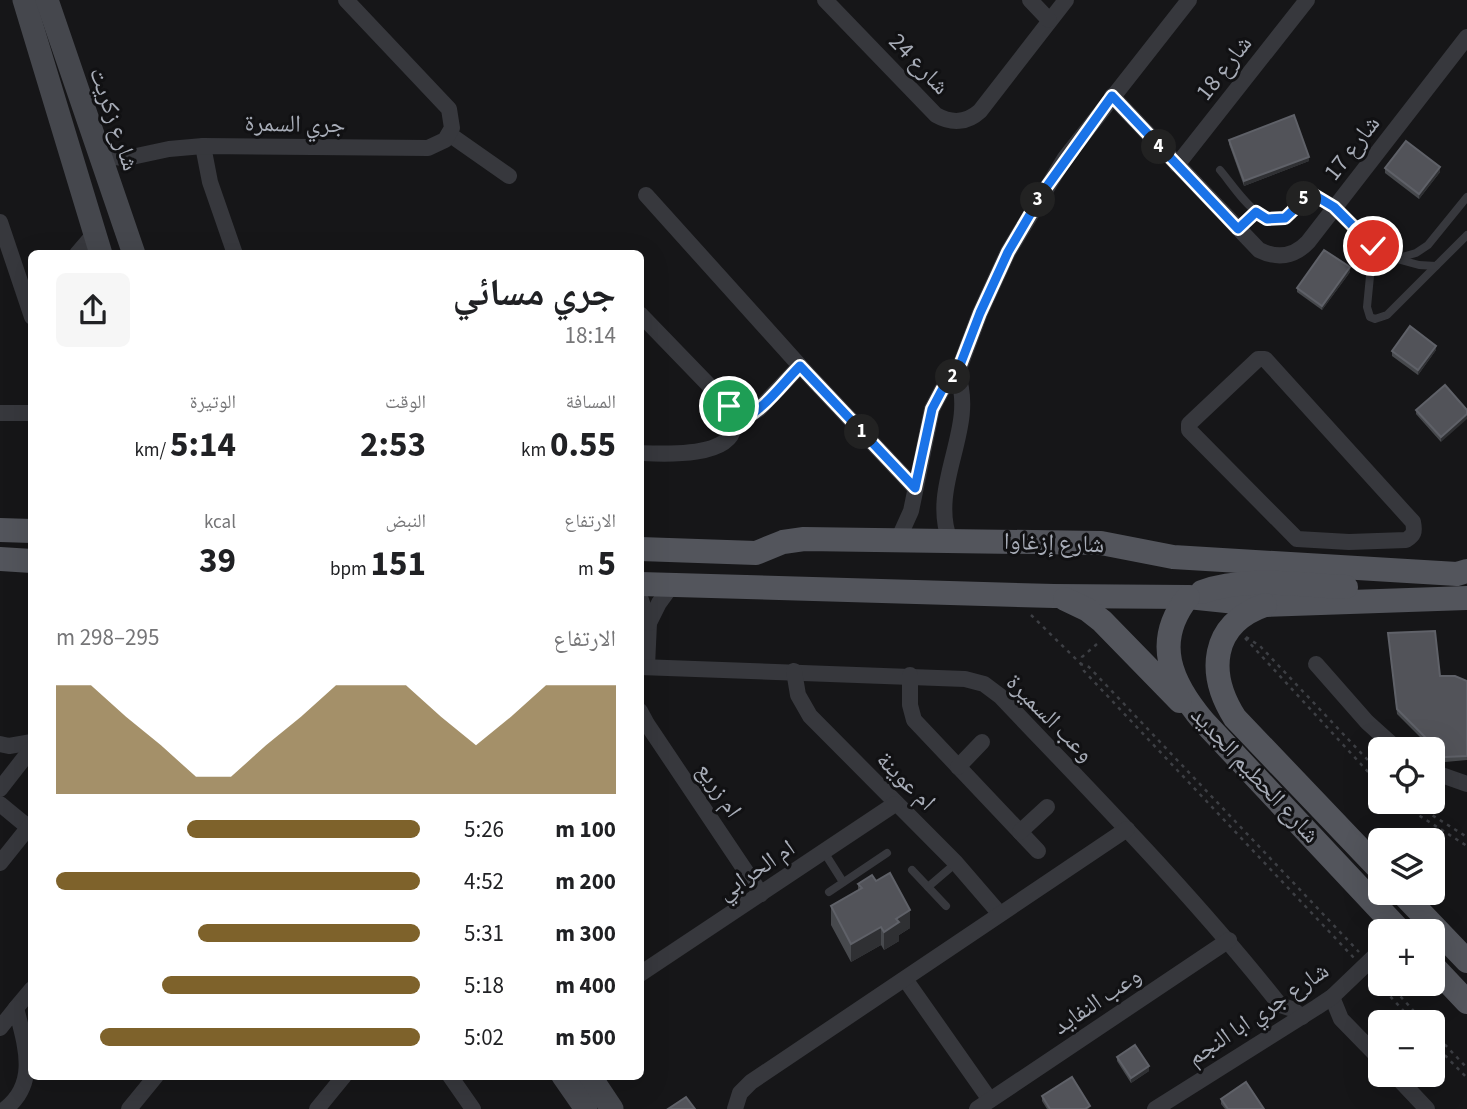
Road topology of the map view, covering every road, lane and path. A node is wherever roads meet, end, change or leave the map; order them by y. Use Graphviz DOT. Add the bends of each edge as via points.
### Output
graph roads {
  1 [pos="24,0"];
  2 [pos="47,0"];
  3 [pos="346,0"];
  4 [pos="825,0"];
  5 [pos="1030,0"];
  6 [pos="1066,0"];
  7 [pos="1189,0"];
  8 [pos="1307,0"];
  9 [pos="1049,20"];
  10 [pos="1467,37"];
  11 [pos="1112,96"];
  12 [pos="449,134"];
  13 [pos="203,146"];
  14 [pos="97,152"];
  15 [pos="136,158"];
  16 [pos="1177,165"];
  17 [pos="1220,170"];
  18 [pos="509,176"];
  19 [pos="646,195"];
  20 [pos="1467,197"];
  21 [pos="1334,207"];
  22 [pos="1256,212"];
  23 [pos="121,221"];
  24 [pos="0,222"];
  25 [pos="1238,229"];
  26 [pos="1467,235"];
  27 [pos="98,243"];
  28 [pos="1373,246"];
  29 [pos="132,250"];
  30 [pos="233,250"];
  31 [pos="1395,259"];
  32 [pos="1436,266"];
  33 [pos="24,271"];
  34 [pos="28,294"];
  35 [pos="644,318"];
  36 [pos="800,366"];
  37 [pos="957,373"];
  38 [pos="0,413"];
  39 [pos="28,413"];
  40 [pos="735,423"];
  41 [pos="644,453"];
  42 [pos="915,488"];
  43 [pos="0,530"];
  44 [pos="28,531"];
  45 [pos="950,541"];
  46 [pos="1357,541"];
  47 [pos="897,542"];
  48 [pos="644,549"];
  49 [pos="0,559"];
  50 [pos="28,561"];
  51 [pos="1354,569"];
  52 [pos="644,584"];
  53 [pos="672,585"];
  54 [pos="1459,591"];
  55 [pos="1009,593"];
  56 [pos="1054,596"];
  57 [pos="1188,597"];
  58 [pos="1265,605"];
  59 [pos="644,609"];
  60 [pos="649,623"];
  61 [pos="1105,638"];
  62 [pos="1081,664"];
  63 [pos="1316,664"];
  64 [pos="644,666"];
  65 [pos="794,671"];
  66 [pos="911,675"];
  67 [pos="644,717"];
  68 [pos="1204,722"];
  69 [pos="1384,737"];
  70 [pos="982,742"];
  71 [pos="28,743"];
  72 [pos="0,744"];
  73 [pos="28,753"];
  74 [pos="1368,760"];
  75 [pos="958,767"];
  76 [pos="1368,772"];
  77 [pos="1445,776"];
  78 [pos="1467,784"];
  79 [pos="0,789"];
  80 [pos="0,804"];
  81 [pos="895,804"];
  82 [pos="1047,807"];
  83 [pos="1417,814"];
  84 [pos="1430,814"];
  85 [pos="28,824"];
  86 [pos="28,828"];
  87 [pos="1127,829"];
  88 [pos="1020,832"];
  89 [pos="1467,837"];
  90 [pos="1467,846"];
  91 [pos="1038,851"];
  92 [pos="824,852"];
  93 [pos="887,853"];
  94 [pos="1368,857"];
  95 [pos="0,863"];
  96 [pos="956,863"];
  97 [pos="912,870"];
  98 [pos="844,882"];
  99 [pos="928,887"];
  100 [pos="828,892"];
  101 [pos="761,894"];
  102 [pos="1413,905"];
  103 [pos="946,906"];
  104 [pos="1000,914"];
  105 [pos="1389,919"];
  106 [pos="1229,940"];
  107 [pos="1467,961"];
  108 [pos="1366,965"];
  109 [pos="644,971"];
  110 [pos="905,979"];
  111 [pos="1445,979"];
  112 [pos="28,994"];
  113 [pos="1389,996"];
  114 [pos="1400,996"];
  115 [pos="1332,997"];
  116 [pos="1467,1002"];
  117 [pos="1280,1005"];
  118 [pos="16,1009"];
  119 [pos="1402,1010"];
  120 [pos="1413,1010"];
  121 [pos="1301,1017"];
  122 [pos="0,1028"];
  123 [pos="1285,1028"];
  124 [pos="1445,1045"];
  125 [pos="1368,1046"];
  126 [pos="1445,1056"];
  127 [pos="1467,1068"];
  128 [pos="1467,1079"];
  129 [pos="153,1080"];
  130 [pos="341,1080"];
  131 [pos="453,1080"];
  132 [pos="566,1080"];
  133 [pos="593,1080"];
  134 [pos="1406,1087"];
  135 [pos="1178,1103"];
  136 [pos="11,1104"];
  137 [pos="984,1105"];
  138 [pos="30,1109"];
  139 [pos="130,1109"];
  140 [pos="317,1109"];
  141 [pos="473,1109"];
  142 [pos="586,1109"];
  143 [pos="612,1109"];
  144 [pos="735,1109"];
  145 [pos="1156,1109"];
  146 [pos="1427,1109"];
  1 -- 27 [label="main road, شارع زكريت"];
  2 -- 14 [label="main road, شارع زكريت"];
  3 -- 12 [label="street" via="445,104 452,122"];
  4 -- 9 [label="street, شارع 24" via="936,115 956,121 980,111"];
  5 -- 9 [label="street"];
  6 -- 9 [label="street, شارع 24"];
  7 -- 11 [label="street"];
  8 -- 16 [label="street, شارع 18"];
  10 -- 21 [label="street, شارع 17"];
  11 -- 16 [label="street, شارع 17"];
  11 -- 37 [label="street" via="1020,230"];
  12 -- 13 [label="street, جري السمرة" via="428,148"];
  12 -- 18 [label="street"];
  13 -- 15 [label="street, جري السمرة"];
  13 -- 30 [label="street"];
  14 -- 15 [label="street, جري السمرة"];
  14 -- 23 [label="main road, شارع زكريت"];
  15 -- 23 [label="street" via="124,166 119,177"];
  16 -- 25 [label="street, شارع 17"];
  17 -- 22 [label="lane"];
  19 -- 36 [label="street"];
  20 -- 31 [label="lane" via="1428,245"];
  21 -- 22 [label="lane" via="1314,195 1285,218 1267,219"];
  21 -- 25 [label="street, شارع 17" via="1308,242 1289,255 1266,253"];
  21 -- 28 [label="lane"];
  22 -- 25 [label="lane"];
  23 -- 29 [label="main road, شارع زكريت"];
  24 -- 33 [label="street"];
  26 -- 32 [label="lane"];
  28 -- 31 [label="lane"];
  28 -- 32 [label="lane" via="1367,307 1375,319 1387,315"];
  31 -- 32 [label="lane"];
  33 -- 34 [label="street"];
  35 -- 40 [label="street" via="729,406"];
  36 -- 40 [label="street" via="759,409"];
  36 -- 42 [label="street"];
  37 -- 42 [label="street" via="932,409"];
  37 -- 45 [label="street" via="962,386 961,415 943,510"];
  38 -- 39 [label="street"];
  40 -- 41 [label="street" via="732,434 720,445 683,453"];
  42 -- 47 [label="street"];
  43 -- 44 [label="main road"];
  45 -- 47 [label="main road, شارع إزغاوا"];
  45 -- 51 [label="main road, شارع إزغاوا" via="1101,543 1162,556"];
  46 -- 46 [label="street" via="1406,540 1415,531 1413,522 1265,359 1258,359 1189,424 1189,430 1293,537"];
  46 -- 51 [label="street"];
  47 -- 48 [label="main road, شارع إزغاوا" via="793,540 756,553"];
  49 -- 50 [label="main road"];
  51 -- 54 [label="main road, شارع إزغاوا"];
  52 -- 53 [label="main road"];
  53 -- 55 [label="main road"];
  53 -- 60 [label="street, وعب السميرة"];
  54 -- 57 [label="main road" via="1417,583 1370,588 1231,584"];
  54 -- 58 [label="main road"];
  55 -- 56 [label="main road"];
  55 -- 62 [label="path"];
  56 -- 57 [label="main road"];
  56 -- 68 [label="main road" via="1102,621"];
  57 -- 58 [label="main road"];
  57 -- 68 [label="main road, شارع الحطيم الجديد" via="1170,629 1169,661 1181,692"];
  58 -- 94 [label="main road, شارع الحطيم الجديد" via="1241,616 1226,634 1217,666 1223,700"];
  59 -- 60 [label="street, وعب السميرة"];
  60 -- 64 [label="street, وعب السميرة"];
  61 -- 62 [label="path" via="1082,657"];
  62 -- 108 [label="path"];
  62 -- 108 [label="path" via="1089,667"];
  63 -- 69 [label="street"];
  64 -- 65 [label="street, وعب السميرة"];
  65 -- 66 [label="street, وعب السميرة"];
  65 -- 81 [label="street, ام عوينة" via="805,709"];
  66 -- 75 [label="street" via="914,720"];
  66 -- 87 [label="street, وعب السميرة" via="964,678 993,690"];
  67 -- 101 [label="street, ام زريع"];
  68 -- 105 [label="main road, شارع الحطيم الجديد"];
  70 -- 75 [label="street"];
  71 -- 72 [label="street"];
  73 -- 79 [label="street"];
  74 -- 76 [label="path" via="1260,646 1243,635"];
  75 -- 88 [label="street"];
  77 -- 78 [label="street"];
  80 -- 85 [label="street"];
  81 -- 92 [label="street, ام الحرابي"];
  81 -- 96 [label="street, ام عوينة"];
  82 -- 88 [label="street"];
  83 -- 90 [label="path"];
  84 -- 89 [label="path"];
  86 -- 95 [label="street"];
  87 -- 104 [label="street"];
  87 -- 106 [label="street, وعب السميرة"];
  88 -- 91 [label="street"];
  92 -- 98 [label="lane"];
  92 -- 101 [label="street, ام الحرابي"];
  93 -- 98 [label="lane"];
  96 -- 99 [label="lane"];
  96 -- 104 [label="street, ام عوينة"];
  97 -- 99 [label="lane"];
  98 -- 100 [label="lane"];
  99 -- 103 [label="lane"];
  101 -- 109 [label="street, ام الحرابي"];
  102 -- 107 [label="main road"];
  104 -- 110 [label="street"];
  106 -- 117 [label="street, وعب السميرة"];
  106 -- 137 [label="street, وعب النفايد"];
  108 -- 115 [label="street, شارع جري ابا النجم"];
  110 -- 137 [label="street, وعب النفايد"];
  110 -- 144 [label="street" via="745,1087"];
  111 -- 116 [label="main road"];
  112 -- 118 [label="street"];
  113 -- 119 [label="path"];
  114 -- 120 [label="path"];
  115 -- 121 [label="street, شارع جري ابا النجم"];
  115 -- 125 [label="street" via="1341,1018"];
  117 -- 121 [label="street, وعب السميرة"];
  117 -- 123 [label="street, وعب السميرة"];
  118 -- 122 [label="street"];
  118 -- 136 [label="street" via="28,1066 23,1089"];
  121 -- 123 [label="street, شارع جري ابا النجم"];
  123 -- 135 [label="street, شارع جري ابا النجم"];
  124 -- 127 [label="path"];
  126 -- 128 [label="path"];
  129 -- 139 [label="street"];
  130 -- 140 [label="street"];
  131 -- 141 [label="street"];
  132 -- 142 [label="main road"];
  133 -- 143 [label="main road"];
  134 -- 146 [label="street"];
  135 -- 145 [label="street, شارع جري ابا النجم"];
  136 -- 138 [label="street"];
}
